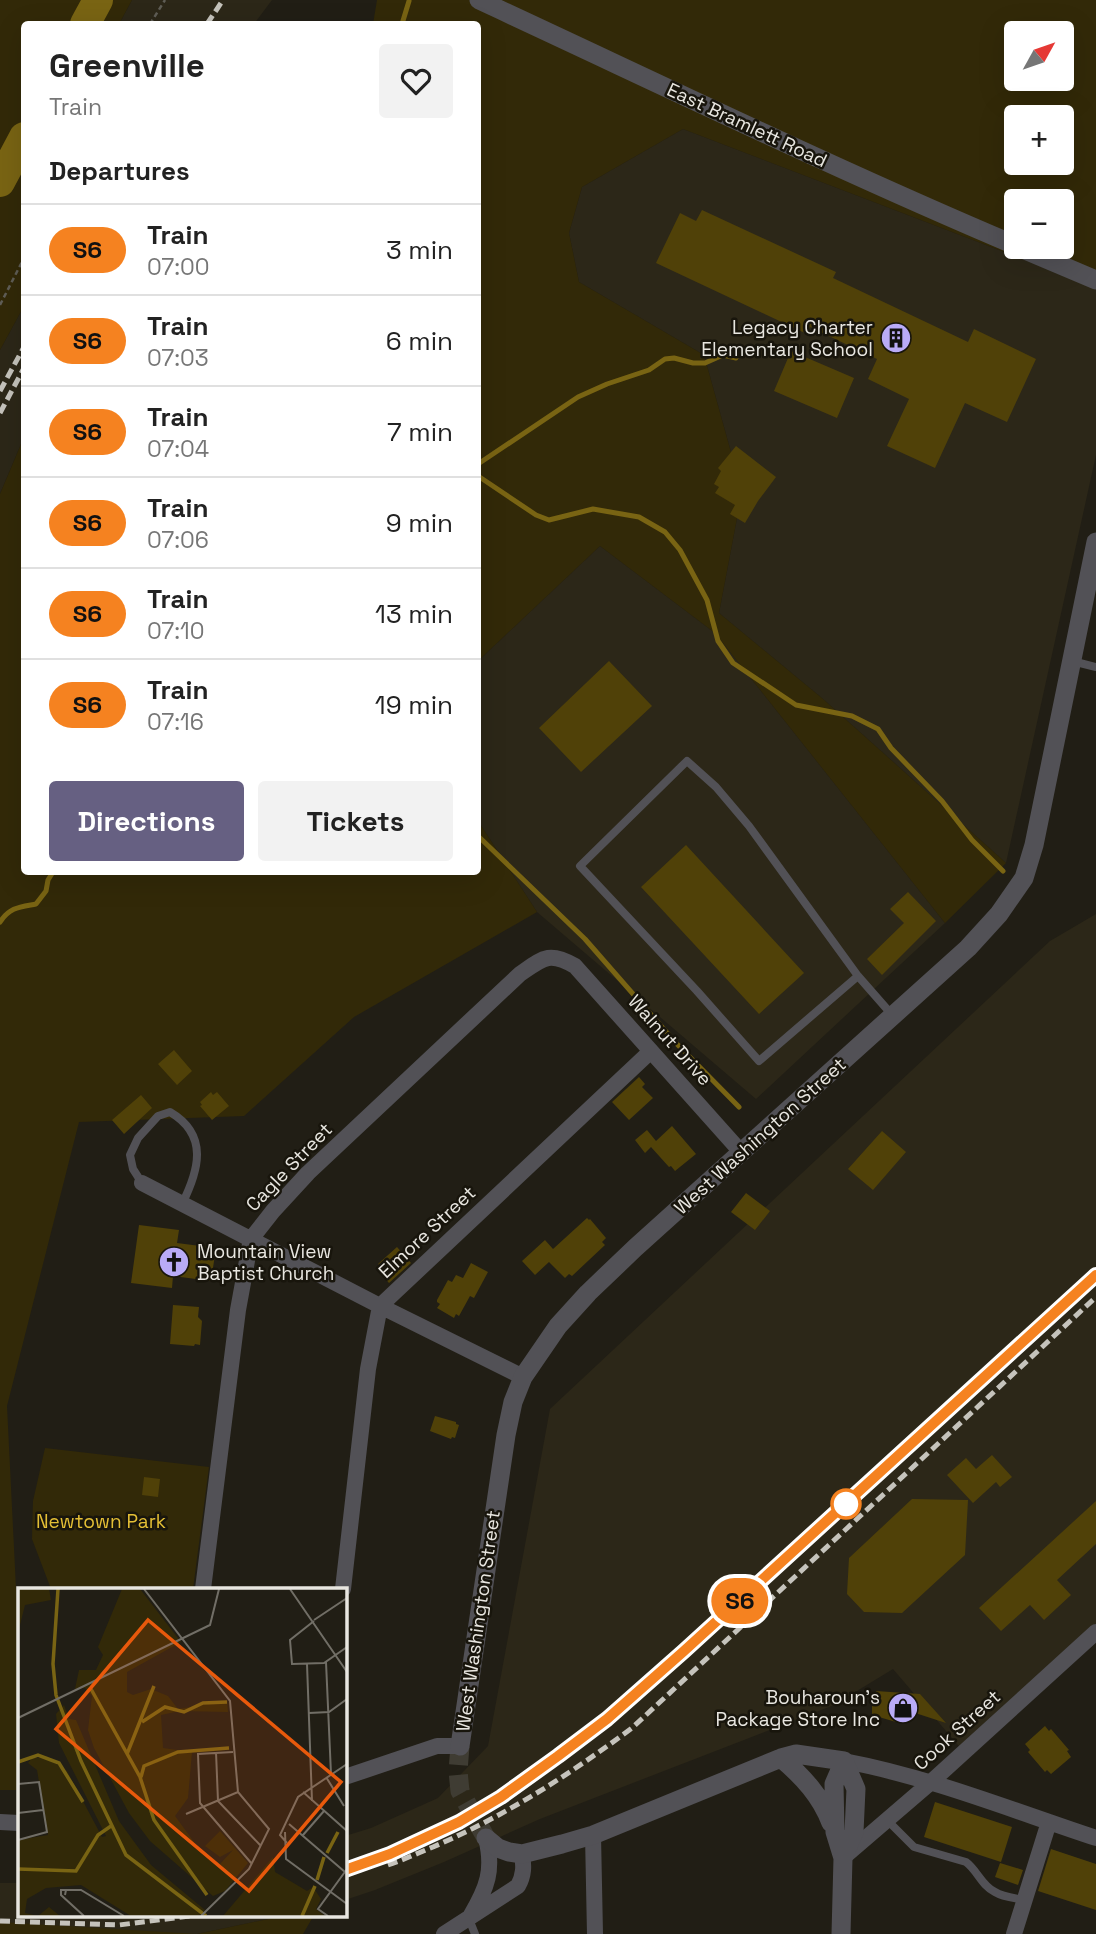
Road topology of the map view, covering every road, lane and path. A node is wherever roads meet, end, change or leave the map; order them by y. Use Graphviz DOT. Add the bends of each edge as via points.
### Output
graph roads {
  1 [pos="165,0"];
  2 [pos="480,0"];
  3 [pos="152,21"];
  4 [pos="1004,241"];
  5 [pos="1046,259"];
  6 [pos="21,264"];
  7 [pos="1096,280"];
  8 [pos="0,305"];
  9 [pos="1096,542"];
  10 [pos="1070,661"];
  11 [pos="1096,667"];
  12 [pos="564,960"];
  13 [pos="858,976"];
  14 [pos="893,1016"];
  15 [pos="651,1051"];
  16 [pos="741,1152"];
  17 [pos="142,1183"];
  18 [pos="182,1204"];
  19 [pos="251,1239"];
  20 [pos="380,1306"];
  21 [pos="523,1377"];
  22 [pos="203,1588"];
  23 [pos="343,1588"];
  24 [pos="1096,1632"];
  25 [pos="460,1746"];
  26 [pos="781,1758"];
  27 [pos="845,1761"];
  28 [pos="346,1777"];
  29 [pos="930,1783"];
  30 [pos="887,1820"];
  31 [pos="0,1822"];
  32 [pos="1049,1822"];
  33 [pos="18,1823"];
  34 [pos="835,1832"];
  35 [pos="593,1835"];
  36 [pos="1096,1837"];
  37 [pos="486,1838"];
  38 [pos="522,1854"];
  39 [pos="843,1858"];
  40 [pos="1024,1900"];
  41 [pos="472,1926"];
  42 [pos="444,1934"];
  43 [pos="594,1934"];
  44 [pos="841,1934"];
  45 [pos="1014,1934"];
  1 -- 3 [label="path"];
  2 -- 4 [label="street, East Bramlett Road"];
  5 -- 7 [label="street, East Bramlett Road"];
  6 -- 8 [label="path"];
  9 -- 10 [label="street, West Washington Street"];
  10 -- 11 [label="lane"];
  10 -- 14 [label="street, West Washington Street" via="1024,878 968,947"];
  12 -- 15 [label="street, Walnut Drive" via="575,966"];
  12 -- 19 [label="street, Cagle Street" via="543,958 520,974 307,1173"];
  13 -- 13 [label="lane" via="749,826 687,761 580,866 758,1062"];
  13 -- 14 [label="lane"];
  14 -- 16 [label="street, West Washington Street"];
  15 -- 16 [label="street, Walnut Drive"];
  15 -- 20 [label="street, Elmore Street"];
  16 -- 21 [label="street, West Washington Street" via="588,1293 558,1326"];
  17 -- 18 [label="street"];
  17 -- 18 [label="lane" via="130,1154 138,1138 159,1116 170,1112 190,1129 197,1152 197,1169"];
  18 -- 19 [label="street"];
  19 -- 20 [label="street"];
  19 -- 22 [label="street, Cagle Street"];
  20 -- 21 [label="street"];
  20 -- 23 [label="street, Elmore Street" via="368,1369"];
  21 -- 25 [label="street, West Washington Street" via="506,1435"];
  24 -- 29 [label="street, Cook Street"];
  25 -- 28 [label="street" via="437,1746"];
  26 -- 27 [label="street" via="796,1754"];
  26 -- 34 [label="street" via="824,1803"];
  26 -- 35 [label="street"];
  27 -- 29 [label="street"];
  27 -- 34 [label="street" via="834,1784"];
  27 -- 39 [label="street" via="856,1789 854,1832"];
  29 -- 30 [label="street, Cook Street"];
  29 -- 32 [label="street"];
  30 -- 39 [label="street, Cook Street"];
  30 -- 40 [label="lane" via="914,1847 966,1862 994,1892"];
  31 -- 33 [label="street"];
  32 -- 36 [label="street"];
  32 -- 40 [label="street"];
  34 -- 39 [label="street"];
  35 -- 38 [label="street"];
  35 -- 43 [label="street"];
  37 -- 38 [label="street" via="498,1848"];
  37 -- 41 [label="street" via="491,1858"];
  38 -- 41 [label="street" via="518,1886"];
  39 -- 44 [label="street"];
  40 -- 45 [label="street"];
  41 -- 42 [label="street"];
}
